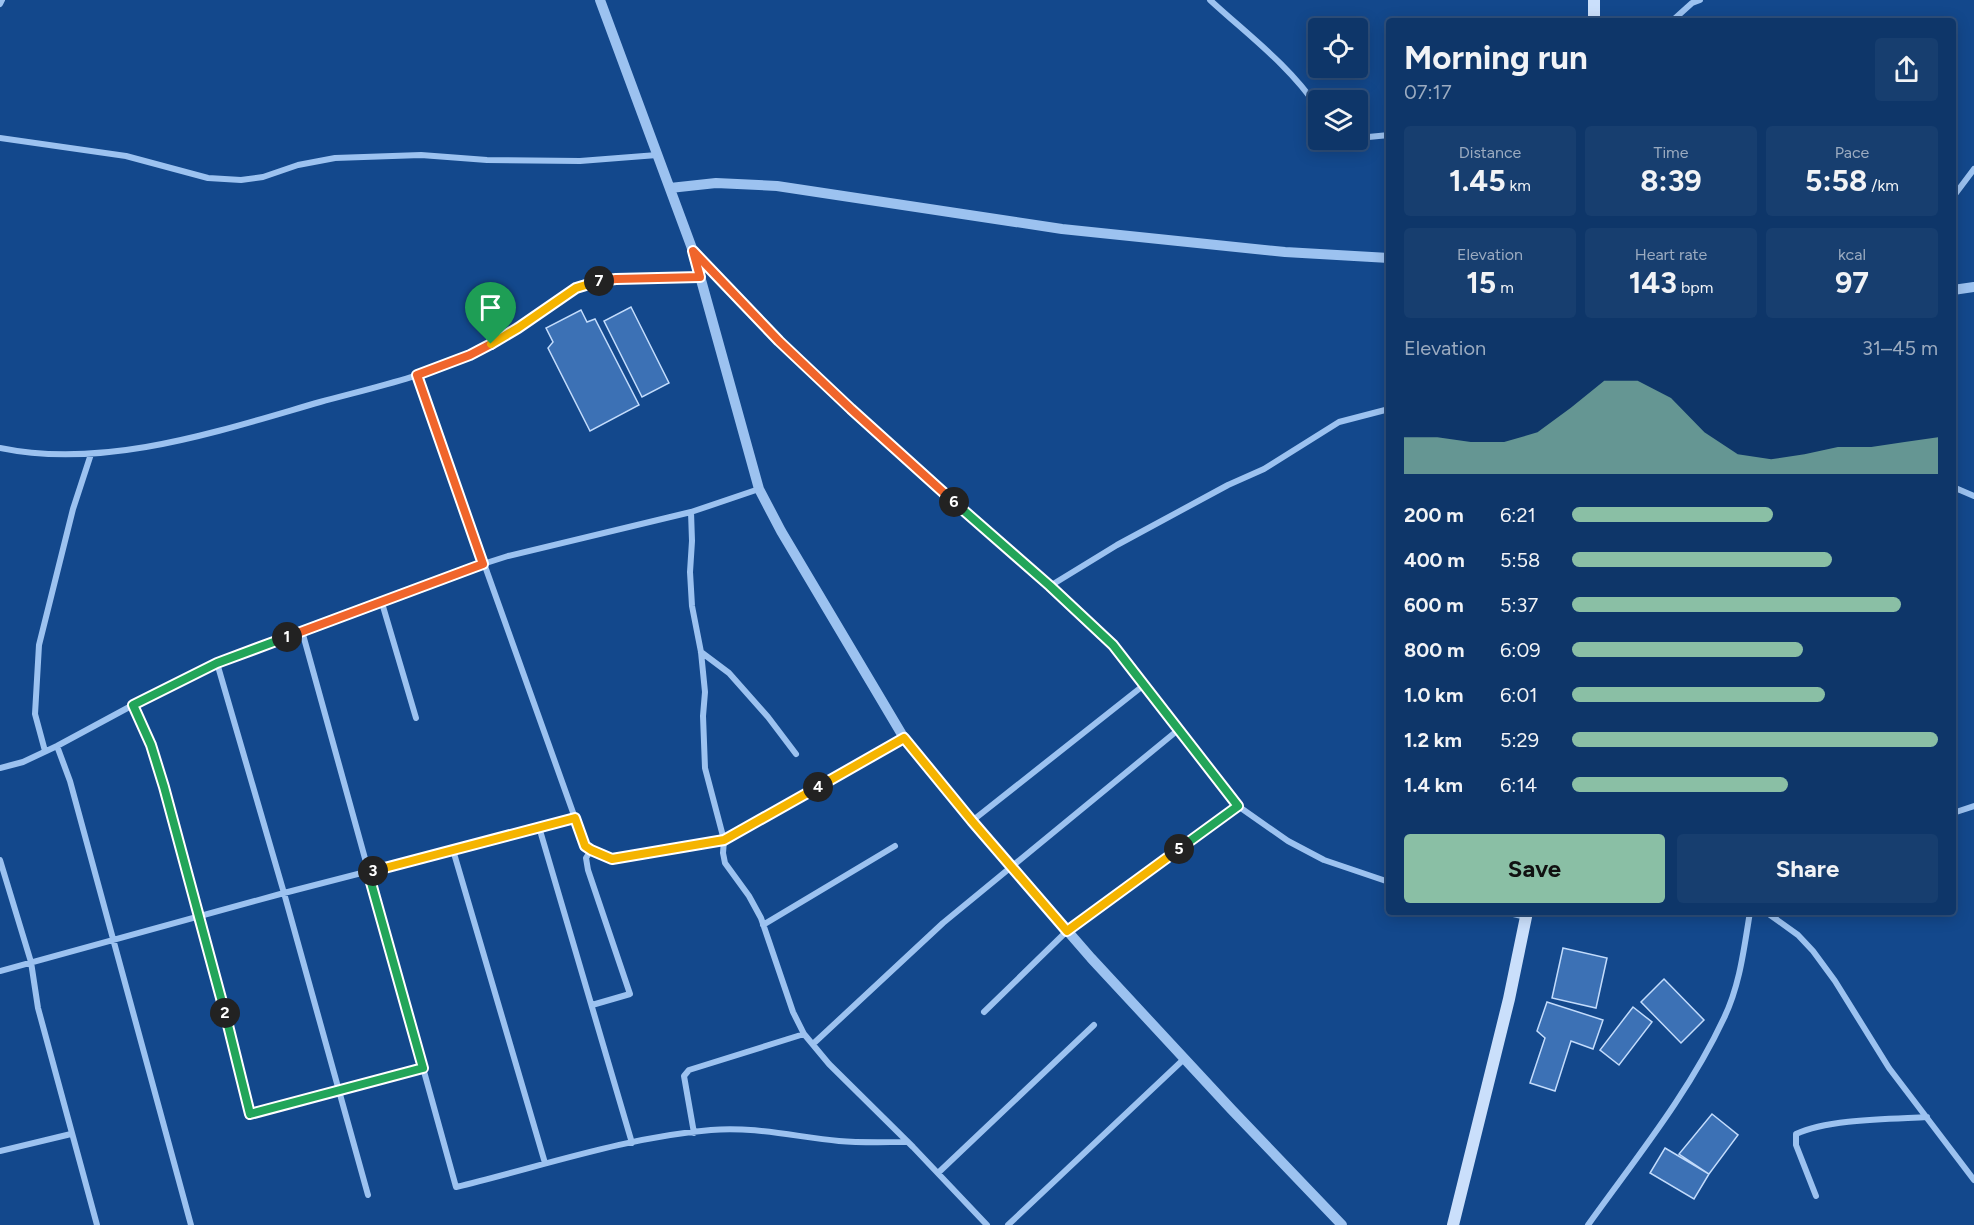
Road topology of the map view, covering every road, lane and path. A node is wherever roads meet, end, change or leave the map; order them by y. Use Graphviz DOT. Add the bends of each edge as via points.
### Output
graph roads {
  1 [pos="2,0"];
  2 [pos="600,0"];
  3 [pos="1210,0"];
  4 [pos="1594,0"];
  5 [pos="1700,0"];
  6 [pos="0,4"];
  7 [pos="1594,18"];
  8 [pos="1675,18"];
  9 [pos="1308,94"];
  10 [pos="1386,135"];
  11 [pos="1368,137"];
  12 [pos="0,138"];
  13 [pos="657,155"];
  14 [pos="1974,169"];
  15 [pos="670,188"];
  16 [pos="1956,193"];
  17 [pos="693,251"];
  18 [pos="1386,258"];
  19 [pos="700,277"];
  20 [pos="1974,287"];
  21 [pos="1956,290"];
  22 [pos="417,375"];
  23 [pos="1386,410"];
  24 [pos="0,448"];
  25 [pos="91,454"];
  26 [pos="1956,488"];
  27 [pos="759,489"];
  28 [pos="1974,496"];
  29 [pos="690,512"];
  30 [pos="483,564"];
  31 [pos="1050,586"];
  32 [pos="382,603"];
  33 [pos="302,631"];
  34 [pos="701,652"];
  35 [pos="217,663"];
  36 [pos="1144,685"];
  37 [pos="133,705"];
  38 [pos="416,718"];
  39 [pos="1178,730"];
  40 [pos="904,738"];
  41 [pos="57,746"];
  42 [pos="45,751"];
  43 [pos="796,754"];
  44 [pos="0,768"];
  45 [pos="1238,806"];
  46 [pos="1974,806"];
  47 [pos="1956,812"];
  48 [pos="575,818"];
  49 [pos="972,821"];
  50 [pos="539,827"];
  51 [pos="724,840"];
  52 [pos="895,846"];
  53 [pos="453,850"];
  54 [pos="591,850"];
  55 [pos="0,860"];
  56 [pos="1011,867"];
  57 [pos="368,872"];
  58 [pos="1386,881"];
  59 [pos="284,892"];
  60 [pos="1526,915"];
  61 [pos="1750,915"];
  62 [pos="1770,915"];
  63 [pos="199,916"];
  64 [pos="763,925"];
  65 [pos="1067,931"];
  66 [pos="112,940"];
  67 [pos="31,962"];
  68 [pos="0,971"];
  69 [pos="592,1005"];
  70 [pos="984,1012"];
  71 [pos="1094,1026"];
  72 [pos="804,1034"];
  73 [pos="813,1044"];
  74 [pos="1184,1059"];
  75 [pos="423,1068"];
  76 [pos="339,1092"];
  77 [pos="1927,1117"];
  78 [pos="694,1133"];
  79 [pos="71,1134"];
  80 [pos="908,1142"];
  81 [pos="632,1143"];
  82 [pos="0,1151"];
  83 [pos="545,1163"];
  84 [pos="938,1173"];
  85 [pos="1974,1180"];
  86 [pos="368,1196"];
  87 [pos="1816,1196"];
  88 [pos="97,1225"];
  89 [pos="191,1225"];
  90 [pos="987,1225"];
  91 [pos="1008,1225"];
  92 [pos="1342,1225"];
  93 [pos="1453,1225"];
  94 [pos="1588,1225"];
  1 -- 6 [label="street"];
  2 -- 13 [label="street"];
  3 -- 9 [label="street" via="1274,55"];
  4 -- 7 [label="main road"];
  5 -- 8 [label="street"];
  10 -- 11 [label="street"];
  12 -- 13 [label="street" via="126,156 208,178 241,180 335,158 421,155 580,161"];
  13 -- 15 [label="street"];
  14 -- 16 [label="street"];
  15 -- 17 [label="street"];
  15 -- 18 [label="street" via="716,183 777,186 1062,229 1285,252"];
  17 -- 19 [label="street"];
  17 -- 31 [label="street" via="851,409"];
  19 -- 22 [label="street" via="593,282 576,288 491,344"];
  19 -- 27 [label="street"];
  20 -- 21 [label="street"];
  22 -- 25 [label="street" via="224,430"];
  22 -- 30 [label="street"];
  23 -- 31 [label="street" via="1339,422 1264,469 1117,544"];
  24 -- 25 [label="street" via="23,453"];
  25 -- 42 [label="street" via="39,645 35,714"];
  26 -- 28 [label="street"];
  27 -- 29 [label="street"];
  27 -- 40 [label="street"];
  29 -- 30 [label="street"];
  29 -- 34 [label="street" via="692,606"];
  30 -- 32 [label="street"];
  30 -- 48 [label="street"];
  31 -- 36 [label="street" via="1113,645"];
  32 -- 33 [label="street"];
  32 -- 38 [label="street"];
  33 -- 35 [label="street"];
  33 -- 57 [label="street"];
  34 -- 43 [label="street" via="729,673"];
  34 -- 51 [label="street" via="705,768"];
  35 -- 37 [label="street"];
  35 -- 59 [label="street"];
  36 -- 39 [label="street"];
  36 -- 49 [label="street"];
  37 -- 41 [label="street"];
  37 -- 63 [label="street" via="151,745"];
  39 -- 45 [label="street"];
  39 -- 56 [label="street"];
  40 -- 49 [label="street"];
  40 -- 51 [label="street"];
  41 -- 42 [label="street"];
  41 -- 66 [label="street"];
  42 -- 44 [label="street"];
  45 -- 58 [label="street" via="1288,841 1324,860"];
  45 -- 65 [label="street"];
  46 -- 47 [label="street"];
  48 -- 50 [label="street"];
  48 -- 54 [label="street" via="585,846"];
  49 -- 56 [label="street"];
  50 -- 53 [label="street"];
  50 -- 69 [label="street"];
  51 -- 54 [label="street" via="612,859"];
  51 -- 64 [label="street" via="725,863 749,896"];
  52 -- 64 [label="street"];
  53 -- 57 [label="street"];
  53 -- 83 [label="street"];
  54 -- 69 [label="street" via="586,858 588,870 630,994"];
  55 -- 67 [label="street"];
  56 -- 65 [label="street"];
  56 -- 73 [label="street" via="943,923"];
  57 -- 59 [label="street"];
  57 -- 75 [label="street"];
  59 -- 63 [label="street"];
  59 -- 76 [label="street"];
  60 -- 93 [label="main road"];
  61 -- 94 [label="street" via="1741,966 1725,1017 1689,1083"];
  62 -- 77 [label="street" via="1813,951 1889,1068"];
  63 -- 66 [label="street"];
  63 -- 76 [label="street" via="250,1114"];
  64 -- 72 [label="street"];
  65 -- 70 [label="street"];
  65 -- 74 [label="street"];
  66 -- 67 [label="street"];
  66 -- 89 [label="street"];
  67 -- 68 [label="street"];
  67 -- 79 [label="street" via="38,1008"];
  69 -- 81 [label="street"];
  71 -- 84 [label="street"];
  72 -- 73 [label="street"];
  72 -- 78 [label="street" via="690,1070 684,1076"];
  73 -- 80 [label="street"];
  74 -- 91 [label="street"];
  74 -- 92 [label="street"];
  75 -- 76 [label="street"];
  75 -- 83 [label="street" via="456,1187"];
  76 -- 86 [label="street"];
  77 -- 85 [label="street"];
  77 -- 87 [label="street" via="1809,1128 1797,1134 1796,1145"];
  78 -- 80 [label="street" via="755,1131 842,1141"];
  78 -- 81 [label="street"];
  79 -- 82 [label="street"];
  79 -- 88 [label="street"];
  80 -- 84 [label="street"];
  81 -- 83 [label="street"];
  84 -- 90 [label="street"];
}
